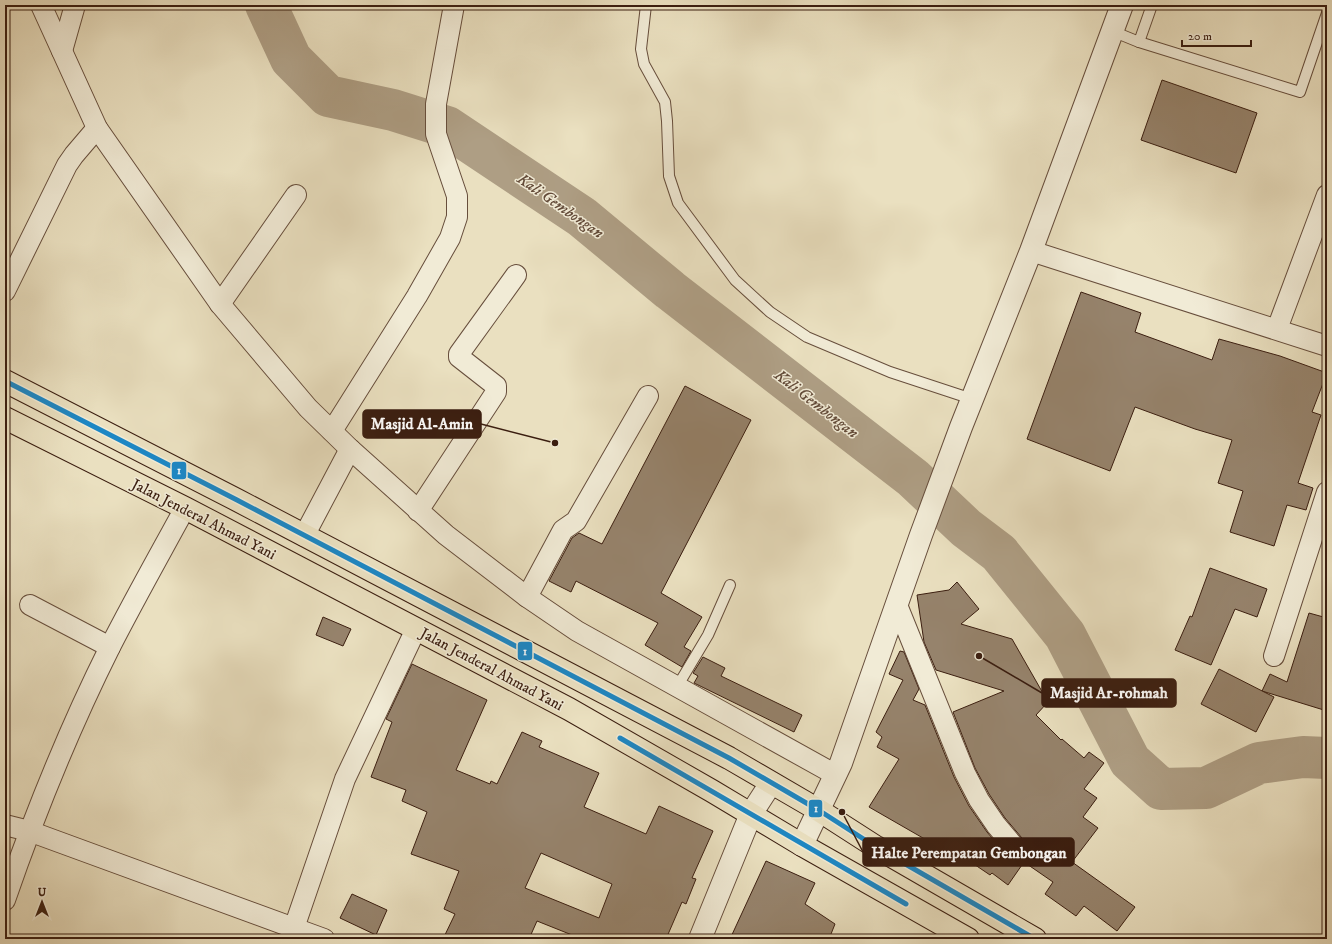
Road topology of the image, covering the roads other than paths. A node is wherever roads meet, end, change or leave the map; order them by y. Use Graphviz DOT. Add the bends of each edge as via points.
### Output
graph roads {
  1 [pos="41,5"];
  2 [pos="75,5"];
  3 [pos="454,5"];
  4 [pos="646,5"];
  5 [pos="1122,5"];
  6 [pos="1152,5"];
  7 [pos="1327,13"];
  8 [pos="1112,31"];
  9 [pos="1139,42"];
  10 [pos="62,51"];
  11 [pos="97,128"];
  12 [pos="296,195"];
  13 [pos="1327,196"];
  14 [pos="1030,251"];
  15 [pos="516,275"];
  16 [pos="5,291"];
  17 [pos="220,304"];
  18 [pos="1277,329"];
  19 [pos="1327,346"];
  20 [pos="5,381"];
  21 [pos="648,396"];
  22 [pos="972,399"];
  23 [pos="5,418"];
  24 [pos="332,431"];
  25 [pos="350,449"];
  26 [pos="1327,492"];
  27 [pos="185,508"];
  28 [pos="418,512"];
  29 [pos="304,536"];
  30 [pos="730,585"];
  31 [pos="527,597"];
  32 [pos="30,605"];
  33 [pos="897,605"];
  34 [pos="416,629"];
  35 [pos="110,647"];
  36 [pos="1274,656"];
  37 [pos="677,687"];
  38 [pos="836,775"];
  39 [pos="771,783"];
  40 [pos="820,811"];
  41 [pos="751,814"];
  42 [pos="5,825"];
  43 [pos="29,831"];
  44 [pos="802,845"];
  45 [pos="1018,851"];
  46 [pos="5,900"];
  47 [pos="294,928"];
  48 [pos="324,939"];
  49 [pos="700,939"];
  50 [pos="968,939"];
  51 [pos="1035,939"];
  1 -- 10 [label="street"];
  2 -- 10 [label="street"];
  3 -- 24 [label="street" via="436,104 436,134 457,196 457,217 450,238 417,296"];
  4 -- 22 [label="lane" via="641,49 644,64 665,102 669,176 678,203 735,280 770,312 807,337 890,372"];
  5 -- 8 [label="street"];
  6 -- 9 [label="lane"];
  7 -- 9 [label="lane" via="1300,92"];
  8 -- 9 [label="lane"];
  8 -- 14 [label="street"];
  10 -- 11 [label="street"];
  11 -- 16 [label="street" via="68,165"];
  11 -- 17 [label="street"];
  12 -- 17 [label="street"];
  13 -- 18 [label="street"];
  14 -- 18 [label="street"];
  14 -- 22 [label="street"];
  15 -- 28 [label="street" via="459,354 459,357 496,386 496,392"];
  17 -- 24 [label="street" via="308,408"];
  18 -- 19 [label="street"];
  20 -- 29 [label="highway, Jalan Jenderal Ahmad Yani"];
  21 -- 31 [label="street" via="576,521 563,530"];
  22 -- 33 [label="street"];
  23 -- 27 [label="highway, Jalan Jenderal Ahmad Yani"];
  24 -- 25 [label="street"];
  25 -- 28 [label="street"];
  25 -- 29 [label="street"];
  26 -- 36 [label="street"];
  27 -- 34 [label="highway, Jalan Jenderal Ahmad Yani"];
  27 -- 35 [label="street"];
  28 -- 31 [label="street"];
  29 -- 39 [label="highway, Jalan Jenderal Ahmad Yani" via="729,758"];
  30 -- 37 [label="lane" via="708,635"];
  31 -- 37 [label="street" via="577,631"];
  32 -- 35 [label="street"];
  33 -- 38 [label="street"];
  33 -- 45 [label="street" via="979,800"];
  34 -- 41 [label="highway, Jalan Jenderal Ahmad Yani" via="570,709"];
  34 -- 47 [label="street" via="345,779"];
  35 -- 43 [label="street" via="62,749"];
  37 -- 38 [label="street"];
  38 -- 40 [label="street"];
  39 -- 40 [label="highway, Jalan Jenderal Ahmad Yani"];
  39 -- 41 [label="street"];
  40 -- 44 [label="street"];
  40 -- 51 [label="highway, Jalan Jenderal Ahmad Yani" via="876,847"];
  41 -- 44 [label="highway, Jalan Jenderal Ahmad Yani"];
  41 -- 49 [label="street"];
  42 -- 43 [label="street"];
  43 -- 46 [label="street"];
  43 -- 47 [label="street"];
  44 -- 50 [label="highway, Jalan Jenderal Ahmad Yani"];
  47 -- 48 [label="street"];
}
